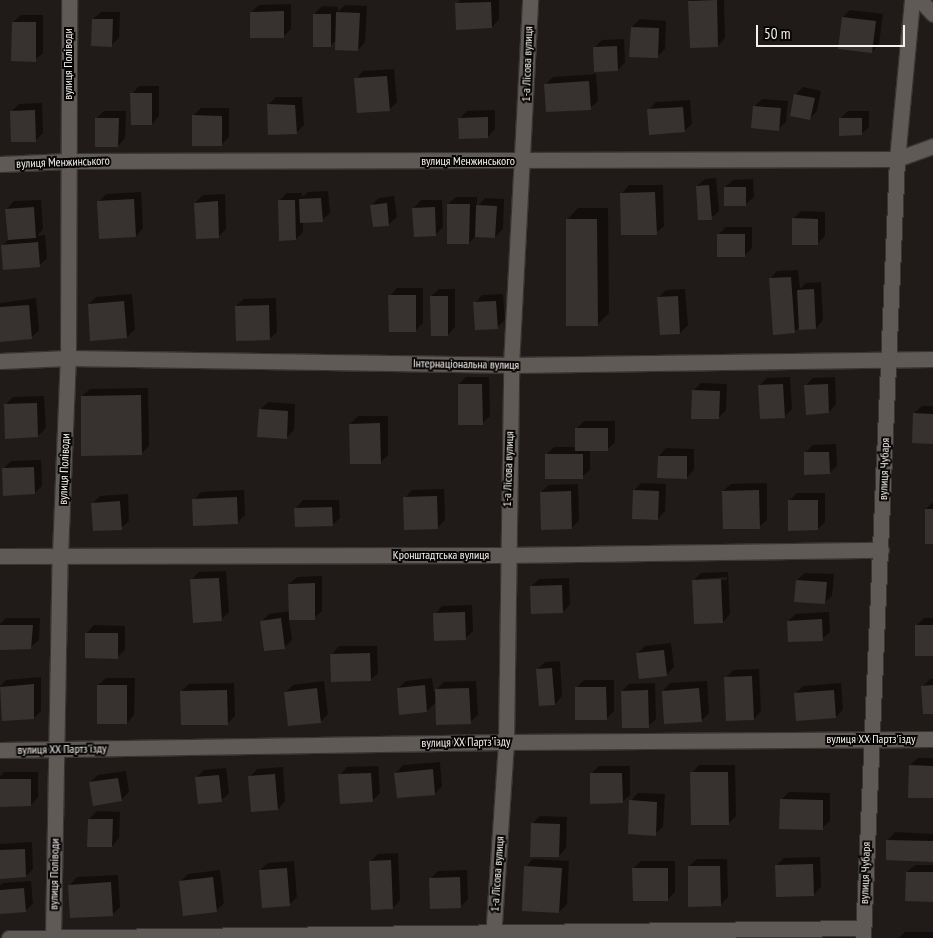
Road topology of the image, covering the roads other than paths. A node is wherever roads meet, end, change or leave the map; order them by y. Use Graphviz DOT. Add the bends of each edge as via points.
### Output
graph roads {
  1 [pos="68,0"];
  2 [pos="530,0"];
  3 [pos="912,0"];
  4 [pos="920,0"];
  5 [pos="933,14"];
  6 [pos="933,146"];
  7 [pos="897,158"];
  8 [pos="68,161"];
  9 [pos="524,161"];
  10 [pos="0,164"];
  11 [pos="68,358"];
  12 [pos="933,359"];
  13 [pos="889,360"];
  14 [pos="0,361"];
  15 [pos="511,365"];
  16 [pos="881,550"];
  17 [pos="60,554"];
  18 [pos="506,555"];
  19 [pos="0,556"];
  20 [pos="870,739"];
  21 [pos="933,739"];
  22 [pos="506,742"];
  23 [pos="0,750"];
  24 [pos="56,750"];
  25 [pos="863,933"];
  26 [pos="493,936"];
  27 [pos="53,937"];
  28 [pos="9,938"];
  1 -- 8 [label="street, вулиця Поліводи"];
  2 -- 9 [label="street, 1-а Лісова вулиця"];
  3 -- 7 [label="street, вулиця Чубаря"];
  4 -- 5 [label="street"];
  6 -- 7 [label="street, вулиця Менжинського"];
  7 -- 9 [label="street, вулиця Менжинського"];
  7 -- 13 [label="street, вулиця Чубаря"];
  8 -- 9 [label="street, вулиця Менжинського"];
  8 -- 10 [label="street, вулиця Менжинського"];
  8 -- 11 [label="street, вулиця Поліводи"];
  9 -- 15 [label="street, 1-а Лісова вулиця"];
  11 -- 14 [label="street, Інтернаціональна вулиця"];
  11 -- 15 [label="street, Інтернаціональна вулиця"];
  11 -- 17 [label="street, вулиця Поліводи"];
  12 -- 13 [label="street, Інтернаціональна вулиця"];
  13 -- 15 [label="street, Інтернаціональна вулиця"];
  13 -- 16 [label="street, вулиця Чубаря"];
  15 -- 18 [label="street, 1-а Лісова вулиця"];
  16 -- 18 [label="street, Кронштадтська вулиця"];
  16 -- 20 [label="street, вулиця Чубаря"];
  17 -- 18 [label="street, Кронштадтська вулиця"];
  17 -- 19 [label="street, Кронштадтська вулиця"];
  17 -- 24 [label="street, вулиця Поліводи"];
  18 -- 22 [label="street, 1-а Лісова вулиця"];
  20 -- 21 [label="street, вулиця XX Партз'їзду"];
  20 -- 22 [label="street, вулиця XX Партз'їзду"];
  20 -- 25 [label="street, вулиця Чубаря"];
  22 -- 24 [label="street, вулиця XX Партз'їзду"];
  22 -- 26 [label="street, 1-а Лісова вулиця"];
  23 -- 24 [label="street, вулиця XX Партз'їзду"];
  24 -- 27 [label="street, вулиця Поліводи"];
  25 -- 26 [label="street"];
  26 -- 27 [label="street"];
  27 -- 28 [label="street"];
}
